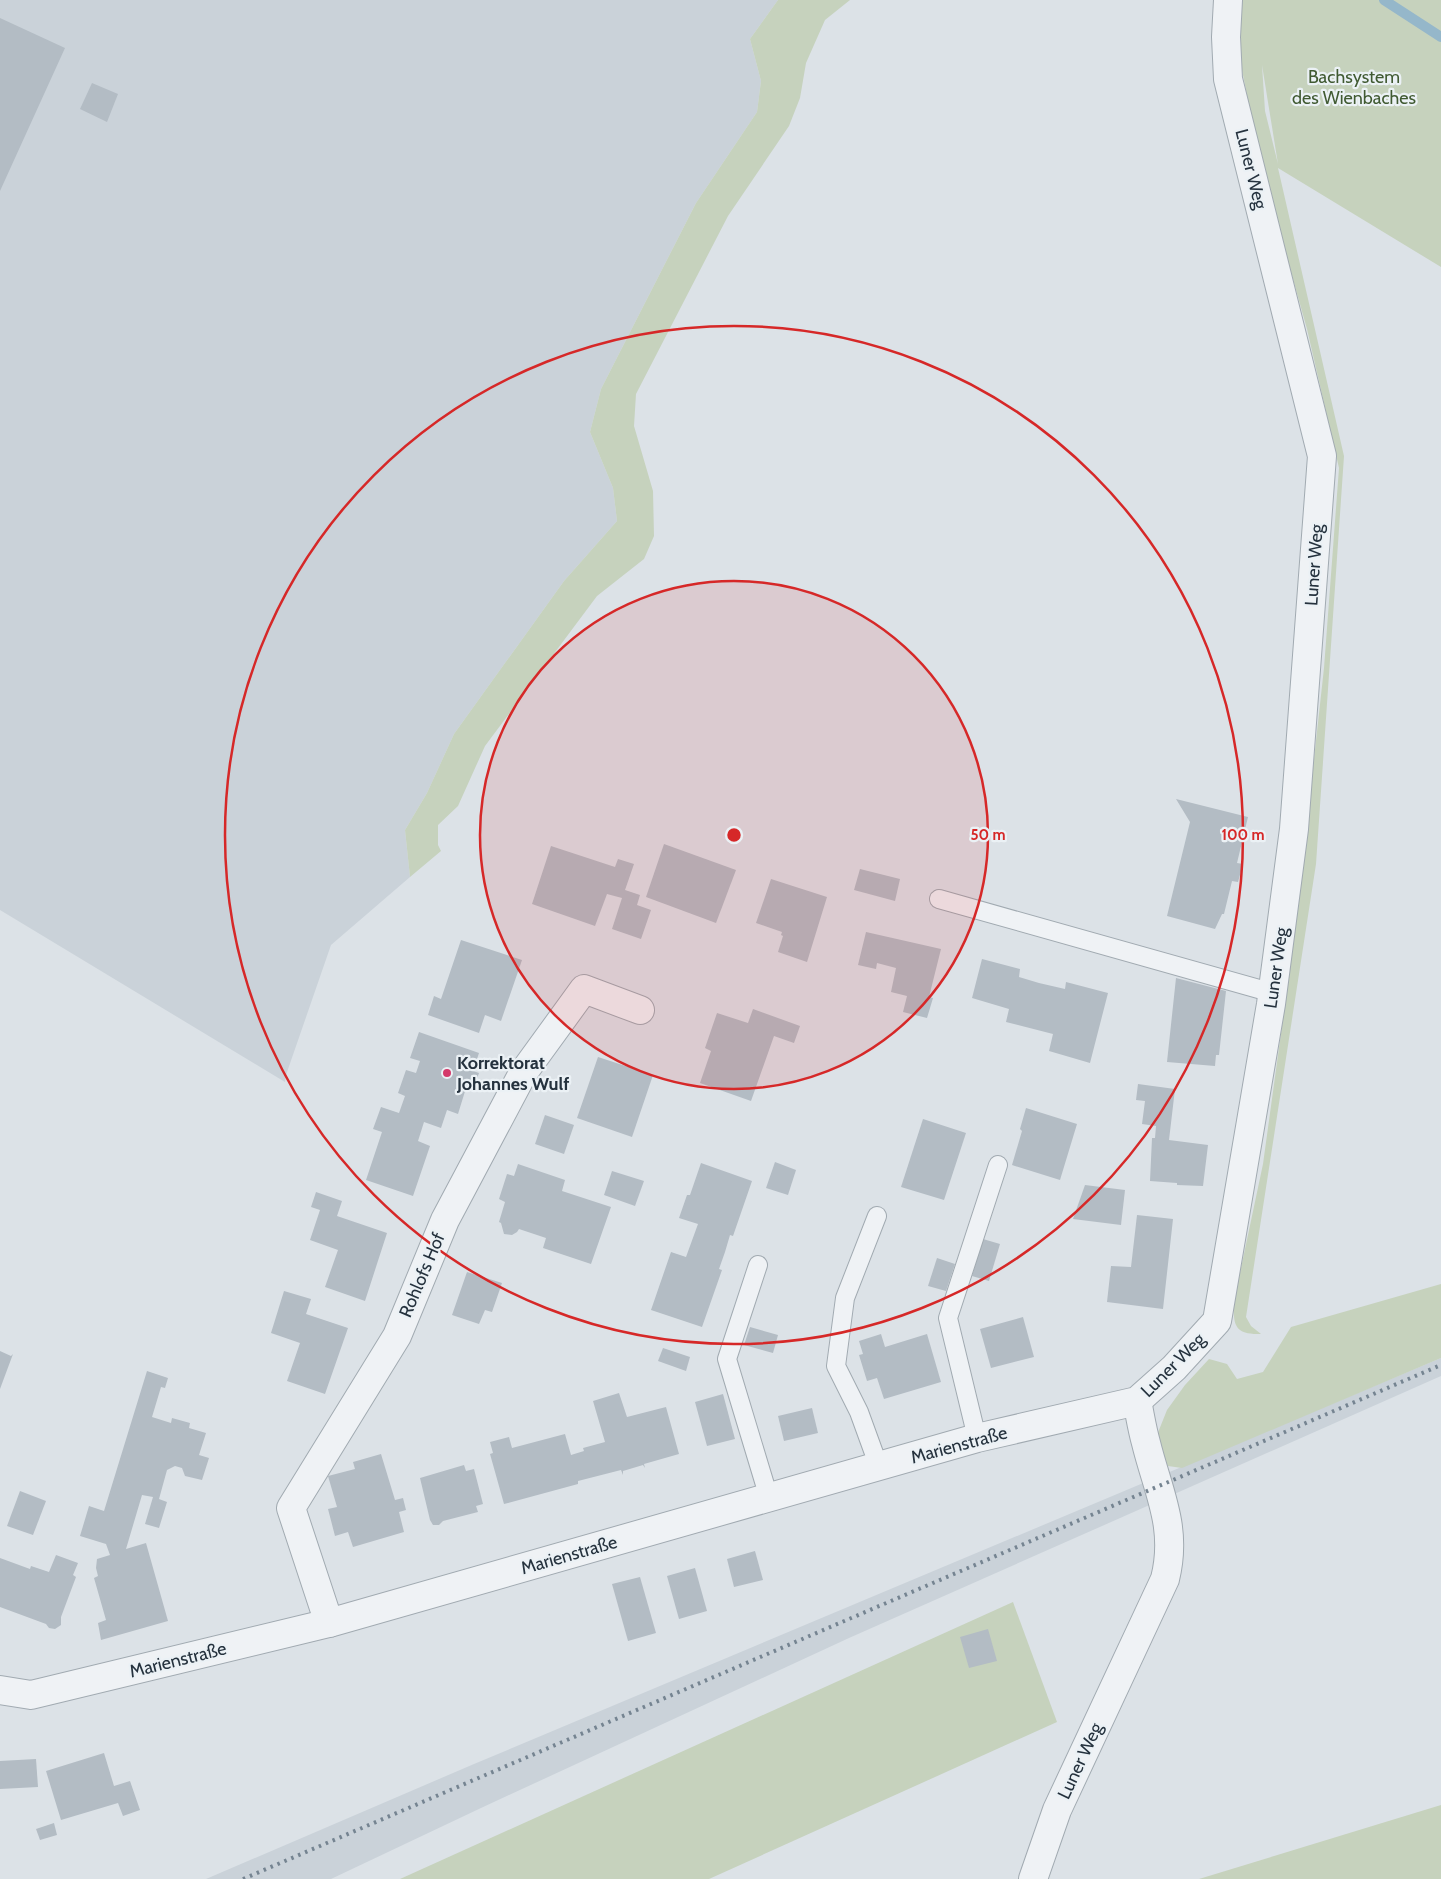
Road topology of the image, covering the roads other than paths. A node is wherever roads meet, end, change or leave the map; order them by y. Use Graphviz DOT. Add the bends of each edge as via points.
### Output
graph roads {
  1 [pos="1228,0"];
  2 [pos="939,899"];
  3 [pos="1273,993"];
  4 [pos="640,1010"];
  5 [pos="998,1165"];
  6 [pos="877,1216"];
  7 [pos="758,1265"];
  8 [pos="1137,1401"];
  9 [pos="978,1438"];
  10 [pos="879,1467"];
  11 [pos="769,1498"];
  12 [pos="329,1623"];
  13 [pos="0,1690"];
  14 [pos="1033,1879"];
  1 -- 3 [label="street, Luner Weg" via="1228,79 1322,456 1294,829"];
  2 -- 3 [label="lane"];
  3 -- 8 [label="street, Luner Weg" via="1217,1321 1174,1368"];
  4 -- 12 [label="street, Rohlofs Hof" via="584,989 523,1072 445,1220 397,1336 291,1508"];
  5 -- 9 [label="lane" via="948,1318"];
  6 -- 10 [label="lane" via="845,1298 836,1366 859,1412"];
  7 -- 11 [label="lane" via="727,1359"];
  8 -- 9 [label="street, Marienstraße"];
  8 -- 14 [label="street, Luner Weg" via="1166,1509 1170,1560 1165,1579 1057,1810"];
  9 -- 10 [label="street, Marienstraße"];
  10 -- 11 [label="street, Marienstraße"];
  11 -- 12 [label="street, Marienstraße"];
  12 -- 13 [label="street, Marienstraße" via="31,1695"];
}
